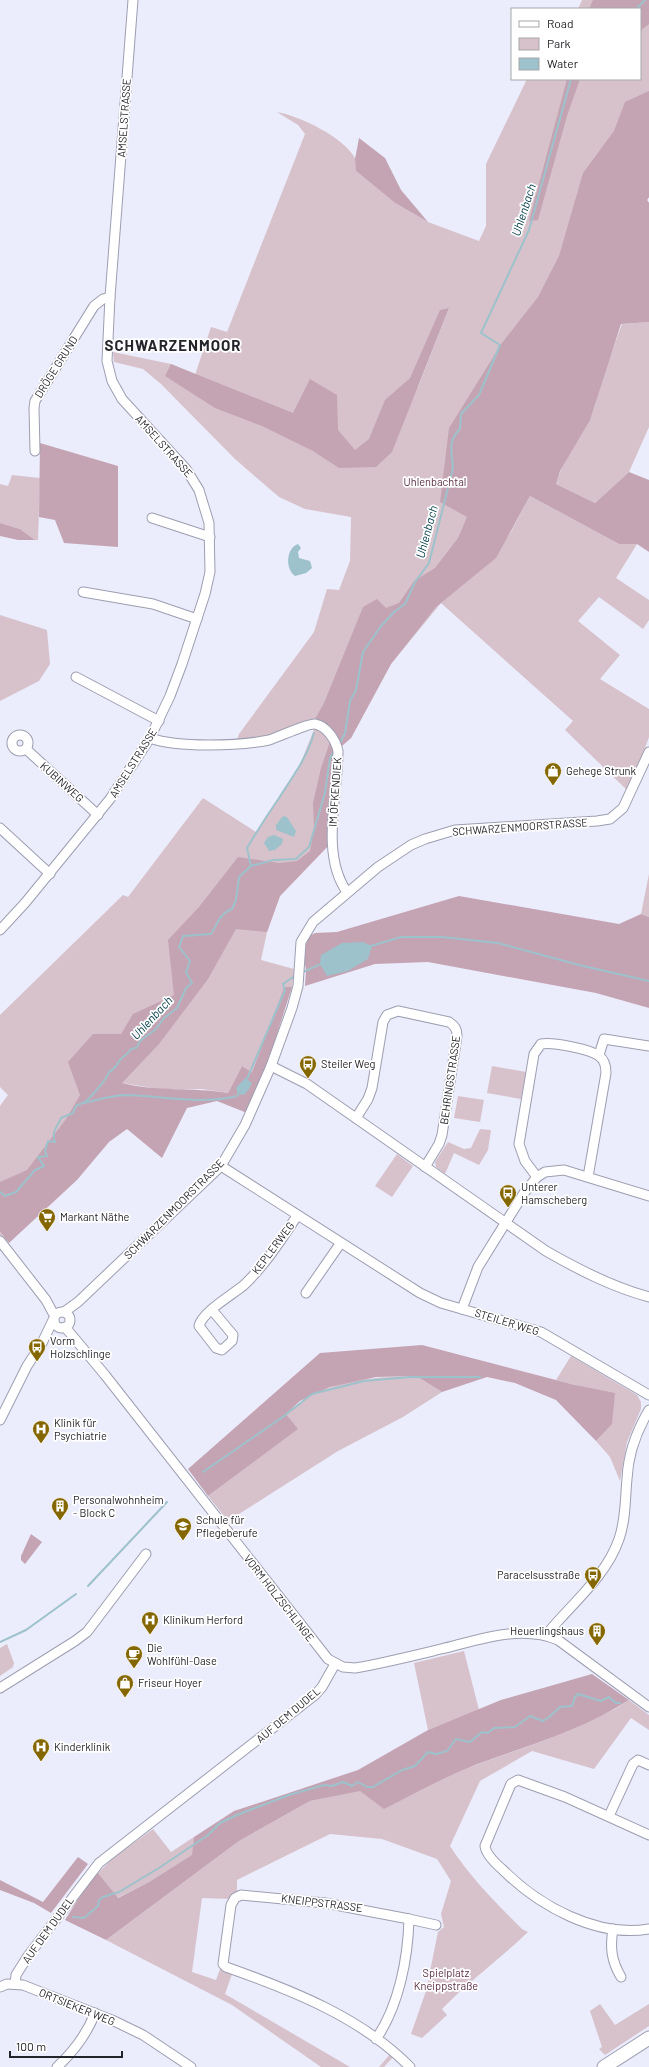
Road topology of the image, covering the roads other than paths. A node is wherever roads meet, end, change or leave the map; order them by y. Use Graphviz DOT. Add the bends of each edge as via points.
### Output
graph roads {
  1 [pos="133,0"];
  2 [pos="110,297"];
  3 [pos="35,451"];
  4 [pos="152,518"];
  5 [pos="210,537"];
  6 [pos="82,592"];
  7 [pos="197,618"];
  8 [pos="76,677"];
  9 [pos="159,721"];
  10 [pos="150,738"];
  11 [pos="26,749"];
  12 [pos="649,752"];
  13 [pos="98,815"];
  14 [pos="0,828"];
  15 [pos="50,874"];
  16 [pos="347,892"];
  17 [pos="0,930"];
  18 [pos="649,1046"];
  19 [pos="599,1056"];
  20 [pos="271,1066"];
  21 [pos="356,1118"];
  22 [pos="220,1166"];
  23 [pos="425,1167"];
  24 [pos="537,1177"];
  25 [pos="588,1177"];
  26 [pos="649,1196"];
  27 [pos="297,1216"];
  28 [pos="505,1224"];
  29 [pos="0,1241"];
  30 [pos="340,1244"];
  31 [pos="306,1293"];
  32 [pos="649,1297"];
  33 [pos="462,1309"];
  34 [pos="212,1310"];
  35 [pos="62,1319"];
  36 [pos="649,1395"];
  37 [pos="649,1410"];
  38 [pos="0,1420"];
  39 [pos="146,1554"];
  40 [pos="546,1635"];
  41 [pos="335,1664"];
  42 [pos="0,1688"];
  43 [pos="649,1707"];
  44 [pos="649,1765"];
  45 [pos="608,1816"];
  46 [pos="649,1835"];
  47 [pos="409,1919"];
  48 [pos="436,1925"];
  49 [pos="613,1929"];
  50 [pos="649,1929"];
  51 [pos="621,1977"];
  52 [pos="15,1984"];
  53 [pos="0,1987"];
  54 [pos="95,2013"];
  55 [pos="376,2038"];
  56 [pos="649,2038"];
  57 [pos="57,2067"];
  58 [pos="191,2067"];
  59 [pos="410,2067"];
  60 [pos="604,2067"];
  1 -- 2 [label="street, AMSELSTRASSE"];
  2 -- 3 [label="street, DRÖGE GRUND" via="94,306 35,401"];
  2 -- 5 [label="street, AMSELSTRASSE" via="106,351 112,381 122,399 194,480 203,501"];
  4 -- 5 [label="street"];
  5 -- 7 [label="street, AMSELSTRASSE" via="210,572"];
  6 -- 7 [label="street" via="153,604"];
  7 -- 9 [label="street, AMSELSTRASSE"];
  8 -- 9 [label="street"];
  9 -- 10 [label="street, AMSELSTRASSE"];
  10 -- 13 [label="street, AMSELSTRASSE"];
  10 -- 16 [label="street, IM ÖFKENDIEK" via="179,743 225,744 269,740 309,725 319,725 334,740 338,751 332,836 336,866"];
  11 -- 13 [label="street, KUBINWEG"];
  12 -- 16 [label="street, SCHWARZENMOORSTRASSE" via="626,804 610,819 597,822 455,830 410,845"];
  13 -- 15 [label="street, AMSELSTRASSE"];
  14 -- 15 [label="street"];
  15 -- 17 [label="street, AMSELSTRASSE"];
  16 -- 20 [label="street, SCHWARZENMOORSTRASSE" via="313,922 302,938 296,991"];
  18 -- 19 [label="street" via="604,1039"];
  19 -- 24 [label="street" via="550,1043 541,1044 534,1054 519,1144 525,1161"];
  19 -- 25 [label="street" via="606,1066 606,1073"];
  20 -- 21 [label="street" via="307,1084"];
  20 -- 22 [label="street, SCHWARZENMOORSTRASSE" via="245,1125"];
  21 -- 23 [label="street"];
  21 -- 23 [label="street, BEHRINGSTRASSE" via="372,1088 383,1022 388,1015 398,1011 453,1025 457,1029 457,1036 442,1135"];
  22 -- 27 [label="street, STEILER WEG"];
  22 -- 35 [label="street, SCHWARZENMOORSTRASSE"];
  23 -- 28 [label="street"];
  24 -- 25 [label="street" via="555,1170 573,1171"];
  24 -- 28 [label="street"];
  25 -- 26 [label="street"];
  27 -- 30 [label="street, STEILER WEG"];
  27 -- 34 [label="street, KEPLERWEG" via="258,1270"];
  28 -- 32 [label="street" via="546,1252 576,1268"];
  28 -- 33 [label="street" via="478,1267"];
  29 -- 35 [label="street, VORM HOLZSCHLINGE"];
  30 -- 31 [label="street"];
  30 -- 33 [label="street, STEILER WEG" via="420,1293"];
  33 -- 36 [label="street, STEILER WEG" via="541,1332"];
  35 -- 38 [label="street, SCHWARZENMOORSTRASSE" via="27,1366"];
  35 -- 41 [label="street, VORM HOLZSCHLINGE" via="312,1641"];
  37 -- 40 [label="street" via="632,1444 623,1524 615,1549 599,1574"];
  39 -- 42 [label="street" via="87,1632"];
  40 -- 41 [label="street" via="527,1633 499,1636 354,1668"];
  40 -- 43 [label="street" via="558,1640"];
  41 -- 52 [label="street, AUF DEM DUDEL" via="315,1695 99,1863 28,1956 16,1975"];
  44 -- 45 [label="street" via="638,1760 633,1764"];
  45 -- 46 [label="street"];
  45 -- 49 [label="street" via="518,1780 511,1784 485,1846 510,1877 543,1902 572,1917"];
  47 -- 48 [label="street, KNEIPPSTRASSE"];
  47 -- 55 [label="street" via="406,1949 396,1995 386,2022"];
  47 -- 55 [label="street, KNEIPPSTRASSE" via="325,1903 248,1896 238,1896 231,1904 223,1964 226,1968 295,1993"];
  49 -- 50 [label="street"];
  49 -- 51 [label="street" via="610,1949"];
  52 -- 53 [label="street"];
  52 -- 54 [label="street, ORTSIEKER WEG"];
  54 -- 57 [label="street" via="75,2047"];
  54 -- 58 [label="street, ORTSIEKER WEG" via="143,2035"];
  55 -- 59 [label="street" via="392,2049"];
  56 -- 60 [label="main road"];
}
